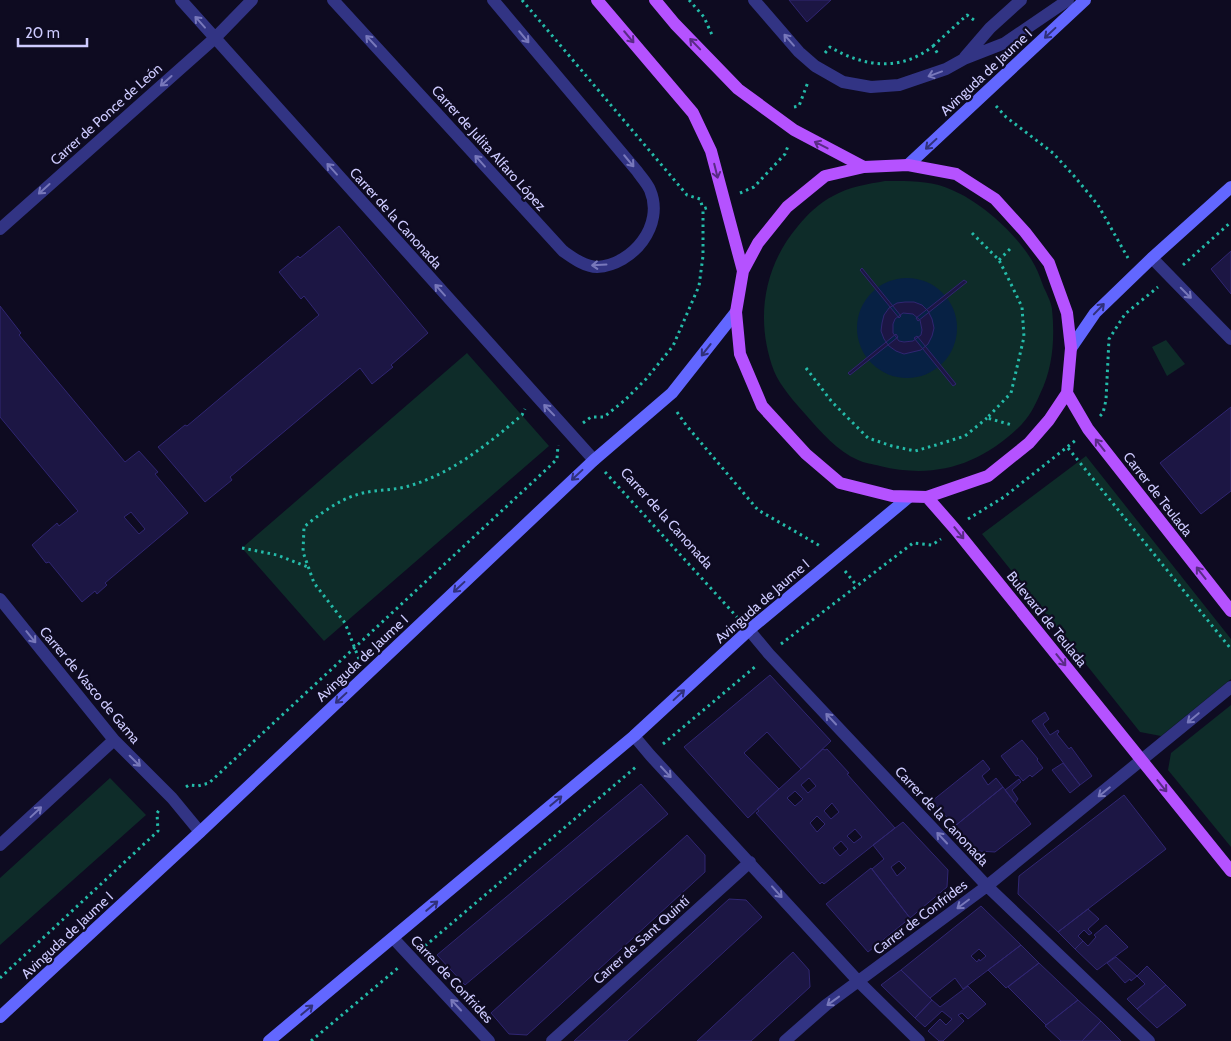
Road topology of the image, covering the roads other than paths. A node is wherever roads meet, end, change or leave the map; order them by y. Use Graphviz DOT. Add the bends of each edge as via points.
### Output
graph roads {
  1 [pos="180,0"];
  2 [pos="252,0"];
  3 [pos="333,0"];
  4 [pos="493,0"];
  5 [pos="597,0"];
  6 [pos="655,0"];
  7 [pos="754,0"];
  8 [pos="1021,0"];
  9 [pos="1068,0"];
  10 [pos="1085,0"];
  11 [pos="215,38"];
  12 [pos="964,59"];
  13 [pos="908,165"];
  14 [pos="864,167"];
  15 [pos="1231,187"];
  16 [pos="0,228"];
  17 [pos="1152,258"];
  18 [pos="743,270"];
  19 [pos="736,312"];
  20 [pos="1231,339"];
  21 [pos="1071,348"];
  22 [pos="1067,393"];
  23 [pos="594,460"];
  24 [pos="909,497"];
  25 [pos="926,497"];
  26 [pos="0,598"];
  27 [pos="1231,611"];
  28 [pos="749,630"];
  29 [pos="1231,687"];
  30 [pos="634,736"];
  31 [pos="114,740"];
  32 [pos="1142,761"];
  33 [pos="200,832"];
  34 [pos="0,846"];
  35 [pos="750,862"];
  36 [pos="1231,871"];
  37 [pos="987,886"];
  38 [pos="394,938"];
  39 [pos="859,982"];
  40 [pos="0,1017"];
  41 [pos="269,1041"];
  42 [pos="489,1041"];
  43 [pos="552,1041"];
  44 [pos="786,1041"];
  45 [pos="918,1041"];
  46 [pos="1149,1041"];
  11 -- 1 [label="street, Carrer de la Canonada, one-way"];
  2 -- 11 [label="street, Carrer de Ponce de León"];
  4 -- 3 [label="street, Carrer de Julita Alfaro López, one-way" via="650,190 652,224 641,244 622,261 596,267 576,261 563,251"];
  5 -- 18 [label="main road, one-way" via="693,113 711,150"];
  14 -- 6 [label="main road, one-way" via="794,130 738,90"];
  12 -- 7 [label="street, one-way" via="946,70 899,85 871,87 843,82 815,66 799,52"];
  8 -- 12 [label="street, Avinguda de Jaume I" via="990,28"];
  9 -- 12 [label="street" via="1005,43"];
  10 -- 13 [label="main road, Avinguda de Jaume I, one-way"];
  11 -- 16 [label="street, Carrer de Ponce de León, one-way"];
  23 -- 11 [label="street, Carrer de la Canonada, one-way"];
  13 -- 14 [label="main road"];
  13 -- 21 [label="main road" via="956,174 995,199 1025,232 1049,263 1067,313"];
  14 -- 18 [label="main road" via="825,176 787,207 758,243"];
  15 -- 17 [label="main road"];
  17 -- 20 [label="street, one-way"];
  21 -- 17 [label="main road, one-way" via="1095,313"];
  18 -- 19 [label="main road"];
  19 -- 23 [label="main road, Avinguda de Jaume I, one-way" via="672,393"];
  19 -- 24 [label="main road" via="740,354 762,406 806,454 840,483"];
  21 -- 22 [label="main road"];
  22 -- 25 [label="main road" via="1029,443 988,476"];
  27 -- 22 [label="main road, Carrer de Teulada, one-way" via="1088,429"];
  23 -- 33 [label="main road, Avinguda de Jaume I, one-way"];
  24 -- 25 [label="main road"];
  24 -- 28 [label="main road, Avinguda de Jaume I"];
  25 -- 32 [label="main road, Bulevard de Teulada, one-way"];
  26 -- 31 [label="street, Carrer de Vasco de Gama, one-way"];
  30 -- 28 [label="main road, Avinguda de Jaume I, one-way"];
  37 -- 28 [label="street, Carrer de la Canonada, one-way"];
  29 -- 32 [label="street, one-way"];
  30 -- 35 [label="street, one-way"];
  38 -- 30 [label="main road, Avinguda de Jaume I, one-way"];
  31 -- 33 [label="street, Carrer de Vasco de Gama, one-way" via="172,798"];
  34 -- 31 [label="street, one-way"];
  32 -- 36 [label="main road, Bulevard de Teulada, one-way"];
  32 -- 37 [label="street, Carrer de Confrides, one-way"];
  33 -- 40 [label="main road, Avinguda de Jaume I"];
  35 -- 39 [label="street, one-way"];
  35 -- 43 [label="street, Carrer de Sant Quintí"];
  37 -- 39 [label="street, Carrer de Confrides, one-way"];
  37 -- 46 [label="street, Carrer de la Canonada"];
  41 -- 38 [label="main road, Avinguda de Jaume I, one-way"];
  42 -- 38 [label="street, Carrer de Confrides, one-way"];
  39 -- 44 [label="street, Carrer de Confrides, one-way" via="826,1005"];
  39 -- 45 [label="street"];
}
